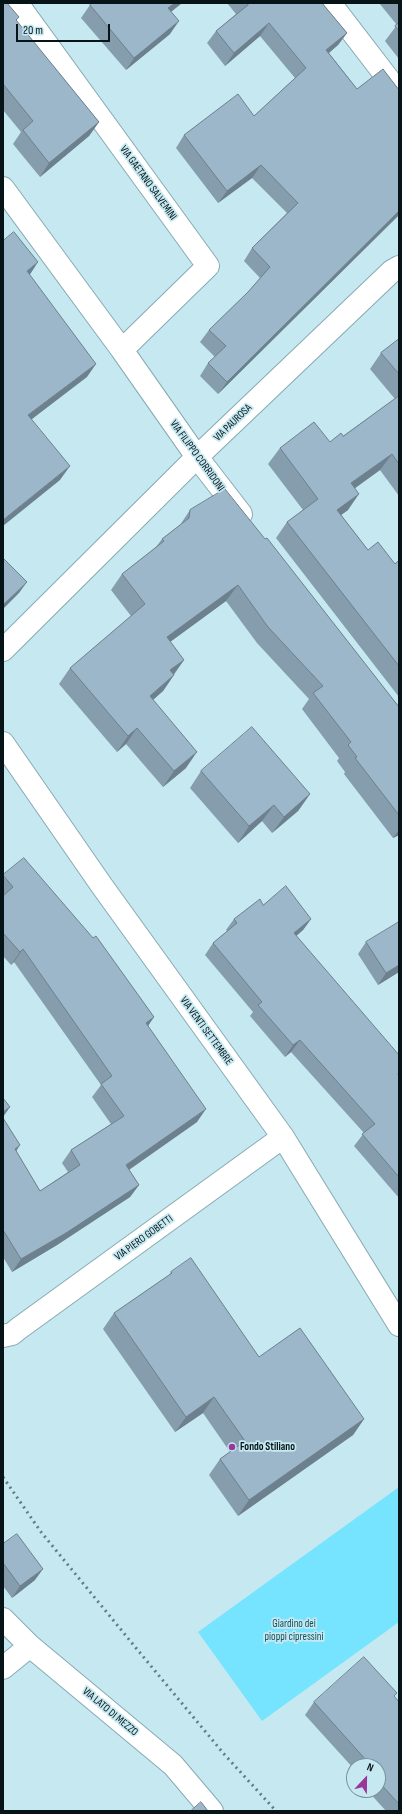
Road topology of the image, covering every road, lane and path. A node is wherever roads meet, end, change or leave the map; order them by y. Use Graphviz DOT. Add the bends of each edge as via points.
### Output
graph roads {
  1 [pos="17,3"];
  2 [pos="330,3"];
  3 [pos="399,93"];
  4 [pos="3,188"];
  5 [pos="399,267"];
  6 [pos="122,350"];
  7 [pos="197,457"];
  8 [pos="253,529"];
  9 [pos="3,650"];
  10 [pos="3,743"];
  11 [pos="283,1137"];
  12 [pos="399,1325"];
  13 [pos="3,1336"];
  14 [pos="3,1619"];
  15 [pos="30,1646"];
  16 [pos="3,1668"];
  17 [pos="212,1811"];
  1 -- 6 [label="street, VIA GAETANO SALVEMINI" via="208,266"];
  2 -- 3 [label="street"];
  4 -- 6 [label="street, VIA FILIPPO CORRIDONI"];
  5 -- 7 [label="street, VIA PAUROSA"];
  6 -- 7 [label="street, VIA FILIPPO CORRIDONI"];
  7 -- 8 [label="street, VIA FILIPPO CORRIDONI"];
  7 -- 9 [label="street, VIA PAUROSA"];
  10 -- 11 [label="street, VIA VENTI SETTEMBRE" via="102,886"];
  11 -- 12 [label="street, VIA VENTI SETTEMBRE"];
  11 -- 13 [label="street, VIA PIERO GOBETTI" via="12,1334"];
  14 -- 15 [label="street, VIA LATO DI MEZZO"];
  15 -- 16 [label="street"];
  15 -- 17 [label="street, VIA LATO DI MEZZO" via="173,1765"];
}
